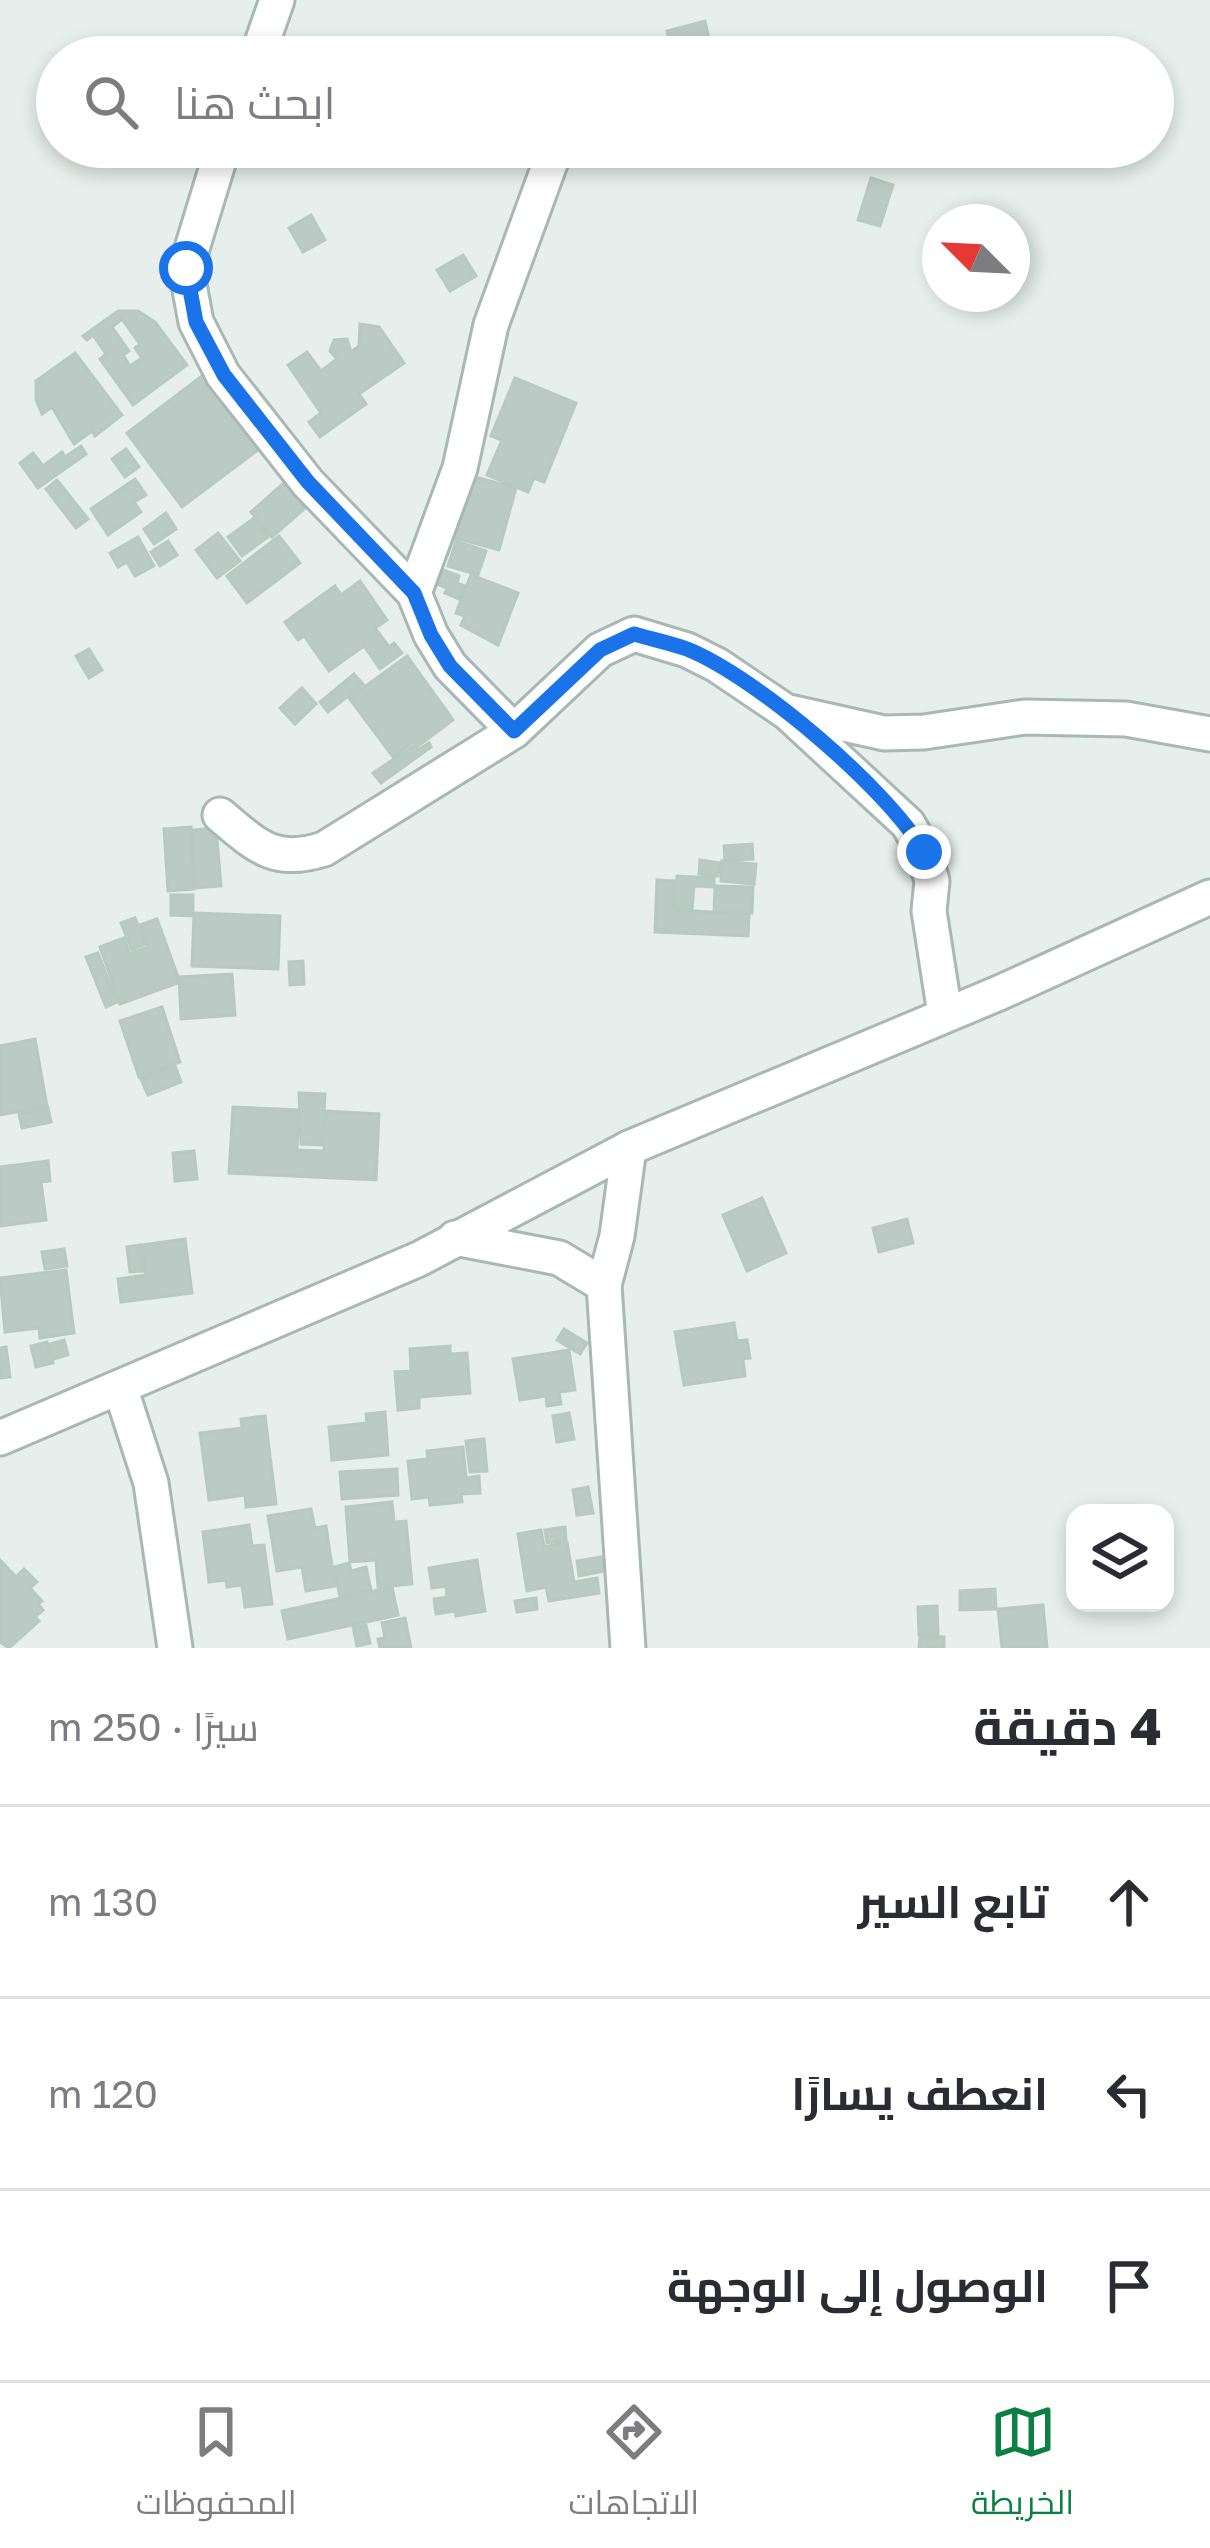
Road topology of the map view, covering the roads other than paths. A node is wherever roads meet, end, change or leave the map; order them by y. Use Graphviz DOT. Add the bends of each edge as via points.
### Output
graph roads {
  1 [pos="277,0"];
  2 [pos="264,36"];
  3 [pos="217,168"];
  4 [pos="548,168"];
  5 [pos="414,593"];
  6 [pos="785,710"];
  7 [pos="514,731"];
  8 [pos="1210,734"];
  9 [pos="220,815"];
  10 [pos="1210,897"];
  11 [pos="945,1014"];
  12 [pos="629,1148"];
  13 [pos="455,1238"];
  14 [pos="604,1285"];
  15 [pos="120,1387"];
  16 [pos="0,1438"];
  17 [pos="175,1648"];
  18 [pos="628,1648"];
  1 -- 2 [label="street"];
  3 -- 5 [label="street" via="186,268 196,322 224,375 308,482"];
  4 -- 5 [label="street" via="491,325 460,468"];
  5 -- 7 [label="street" via="450,666"];
  6 -- 7 [label="street" via="702,657 634,634 600,650"];
  6 -- 8 [label="street" via="884,733 1025,717 1126,719"];
  6 -- 11 [label="street" via="908,824 924,852"];
  7 -- 9 [label="street" via="303,856 260,848"];
  10 -- 11 [label="street"];
  11 -- 12 [label="street"];
  12 -- 13 [label="street"];
  12 -- 14 [label="street"];
  13 -- 14 [label="street" via="559,1258"];
  13 -- 15 [label="street"];
  14 -- 18 [label="street"];
  15 -- 16 [label="street"];
  15 -- 17 [label="street" via="151,1483"];
}
